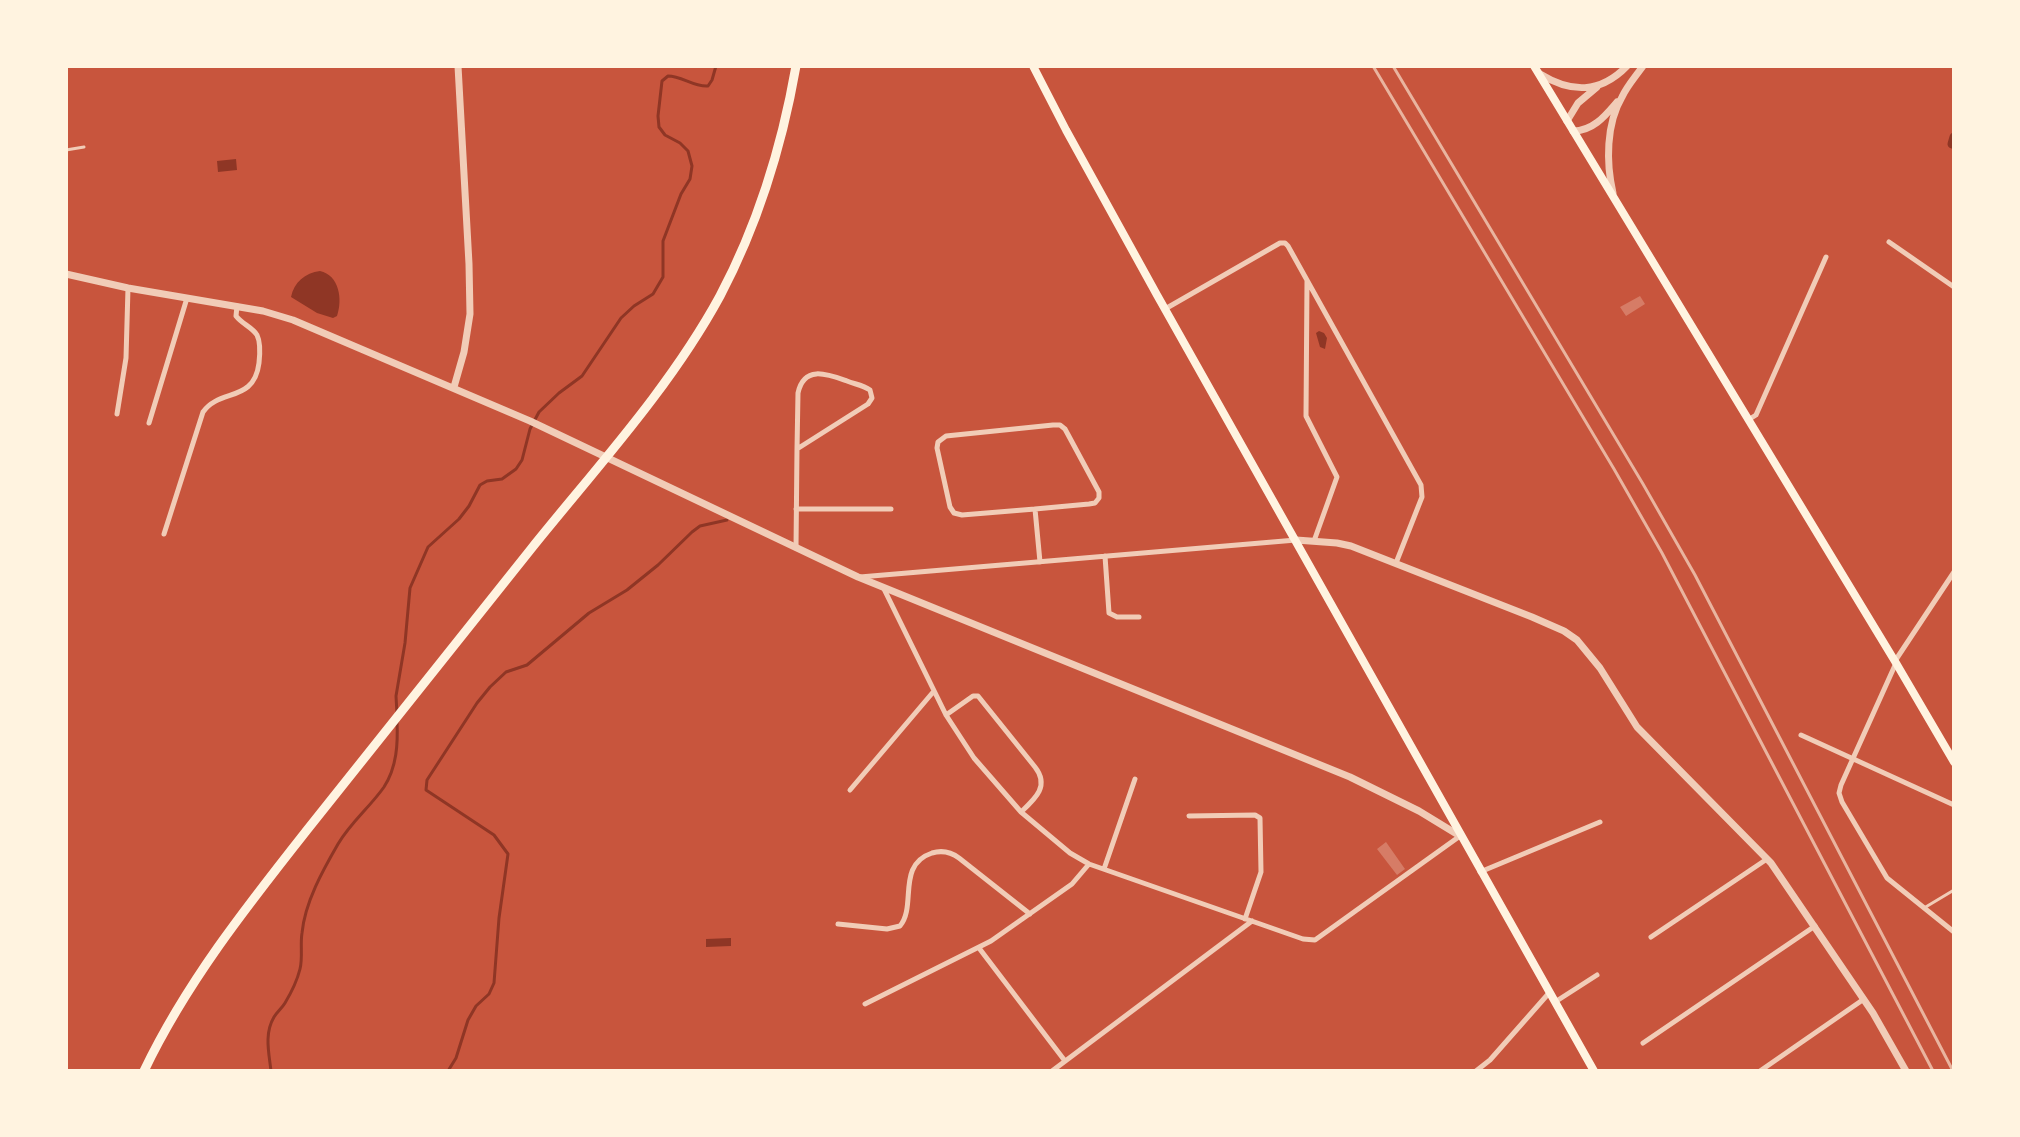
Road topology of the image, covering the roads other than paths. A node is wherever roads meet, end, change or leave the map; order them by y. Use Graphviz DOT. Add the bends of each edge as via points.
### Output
graph roads {
  1 [pos="458,66"];
  2 [pos="796,66"];
  3 [pos="1032,66"];
  4 [pos="1627,66"];
  5 [pos="1643,66"];
  6 [pos="1536,70"];
  7 [pos="1601,84"];
  8 [pos="1621,97"];
  9 [pos="1567,121"];
  10 [pos="1573,131"];
  11 [pos="84,147"];
  12 [pos="66,150"];
  13 [pos="1616,204"];
  14 [pos="1889,242"];
  15 [pos="1826,257"];
  16 [pos="66,274"];
  17 [pos="1307,281"];
  18 [pos="1954,287"];
  19 [pos="128,288"];
  20 [pos="188,298"];
  21 [pos="237,306"];
  22 [pos="1165,309"];
  23 [pos="454,387"];
  24 [pos="117,414"];
  25 [pos="1748,420"];
  26 [pos="149,423"];
  27 [pos="797,449"];
  28 [pos="891,509"];
  29 [pos="1035,509"];
  30 [pos="796,510"];
  31 [pos="164,534"];
  32 [pos="1296,540"];
  33 [pos="1314,541"];
  34 [pos="796,548"];
  35 [pos="1105,556"];
  36 [pos="1040,562"];
  37 [pos="1396,563"];
  38 [pos="1954,572"];
  39 [pos="858,577"];
  40 [pos="883,588"];
  41 [pos="1139,617"];
  42 [pos="1895,662"];
  43 [pos="934,691"];
  44 [pos="946,715"];
  45 [pos="1801,735"];
  46 [pos="1853,759"];
  47 [pos="1954,762"];
  48 [pos="1135,779"];
  49 [pos="850,790"];
  50 [pos="1954,805"];
  51 [pos="1021,812"];
  52 [pos="1189,816"];
  53 [pos="1600,822"];
  54 [pos="1460,836"];
  55 [pos="1767,859"];
  56 [pos="1089,864"];
  57 [pos="1104,869"];
  58 [pos="1480,872"];
  59 [pos="1954,890"];
  60 [pos="1924,908"];
  61 [pos="1030,914"];
  62 [pos="1245,919"];
  63 [pos="1251,921"];
  64 [pos="838,924"];
  65 [pos="1815,926"];
  66 [pos="1954,932"];
  67 [pos="1651,937"];
  68 [pos="979,948"];
  69 [pos="1597,975"];
  70 [pos="1549,993"];
  71 [pos="1864,999"];
  72 [pos="1555,1002"];
  73 [pos="866,1004"];
  74 [pos="1644,1042"];
  75 [pos="1065,1061"];
  76 [pos="144,1071"];
  77 [pos="1052,1071"];
  78 [pos="1476,1071"];
  79 [pos="1594,1071"];
  80 [pos="1760,1071"];
  81 [pos="1906,1071"];
  1 -- 23 [label="street" via="470,304 468,335"];
  2 -- 76 [label="highway" via="771,171 743,246 701,328 640,413 213,953"];
  3 -- 22 [label="main road"];
  4 -- 7 [label="street"];
  5 -- 8 [label="street"];
  6 -- 7 [label="street" via="1557,84 1572,88"];
  6 -- 9 [label="main road"];
  7 -- 9 [label="street" via="1578,103"];
  8 -- 10 [label="street" via="1594,125"];
  8 -- 13 [label="street" via="1613,121 1609,161"];
  9 -- 10 [label="main road"];
  10 -- 13 [label="main road"];
  11 -- 12 [label="lane"];
  13 -- 25 [label="main road"];
  14 -- 18 [label="street"];
  15 -- 25 [label="street" via="1756,415"];
  16 -- 19 [label="street"];
  17 -- 22 [label="street" via="1288,246 1280,243"];
  17 -- 33 [label="street" via="1306,416 1337,477"];
  17 -- 37 [label="street" via="1421,485 1422,497"];
  19 -- 20 [label="street"];
  19 -- 24 [label="street" via="126,366"];
  20 -- 21 [label="street"];
  20 -- 26 [label="street"];
  21 -- 23 [label="street" via="293,320"];
  21 -- 31 [label="street" via="236,316 258,338 257,376 248,387 205,409"];
  22 -- 32 [label="main road"];
  23 -- 34 [label="street"];
  25 -- 42 [label="main road"];
  27 -- 27 [label="street" via="868,404 872,398 870,390 824,373 805,379 798,393"];
  27 -- 30 [label="street"];
  28 -- 30 [label="street"];
  29 -- 29 [label="street" via="1089,504 1100,498 1063,427 944,436 939,440 937,448 954,513"];
  29 -- 36 [label="street"];
  30 -- 34 [label="street"];
  32 -- 33 [label="street"];
  32 -- 35 [label="street"];
  32 -- 54 [label="main road"];
  33 -- 37 [label="street" via="1345,544"];
  34 -- 39 [label="street"];
  35 -- 36 [label="street"];
  35 -- 41 [label="street" via="1109,613"];
  36 -- 39 [label="street"];
  37 -- 55 [label="street" via="1573,637 1595,662 1637,727"];
  38 -- 42 [label="street"];
  39 -- 40 [label="street"];
  40 -- 43 [label="street"];
  40 -- 54 [label="street" via="1342,773"];
  42 -- 46 [label="street"];
  42 -- 47 [label="main road"];
  43 -- 44 [label="street"];
  43 -- 49 [label="street"];
  44 -- 51 [label="street" via="974,758"];
  44 -- 51 [label="street" via="978,696 1035,767 1041,777 1039,794"];
  45 -- 46 [label="street"];
  46 -- 50 [label="street"];
  46 -- 60 [label="street" via="1839,788 1842,802 1884,874"];
  48 -- 57 [label="street"];
  51 -- 56 [label="street"];
  52 -- 62 [label="street" via="1260,818 1261,872"];
  53 -- 58 [label="street"];
  54 -- 58 [label="main road"];
  54 -- 63 [label="street" via="1319,939 1303,939"];
  55 -- 65 [label="street"];
  55 -- 67 [label="street"];
  56 -- 57 [label="street"];
  56 -- 61 [label="street" via="1072,884"];
  57 -- 62 [label="street"];
  58 -- 70 [label="main road"];
  59 -- 60 [label="lane"];
  60 -- 66 [label="street"];
  61 -- 64 [label="street" via="959,858 941,852 926,856 912,870 900,926 887,929"];
  61 -- 68 [label="street"];
  62 -- 63 [label="street"];
  63 -- 75 [label="street"];
  65 -- 71 [label="street"];
  65 -- 74 [label="street"];
  68 -- 73 [label="street"];
  68 -- 75 [label="street"];
  69 -- 72 [label="street"];
  70 -- 72 [label="main road"];
  70 -- 78 [label="street"];
  71 -- 80 [label="street"];
  71 -- 81 [label="street"];
  72 -- 79 [label="main road"];
  75 -- 77 [label="street"];
}
